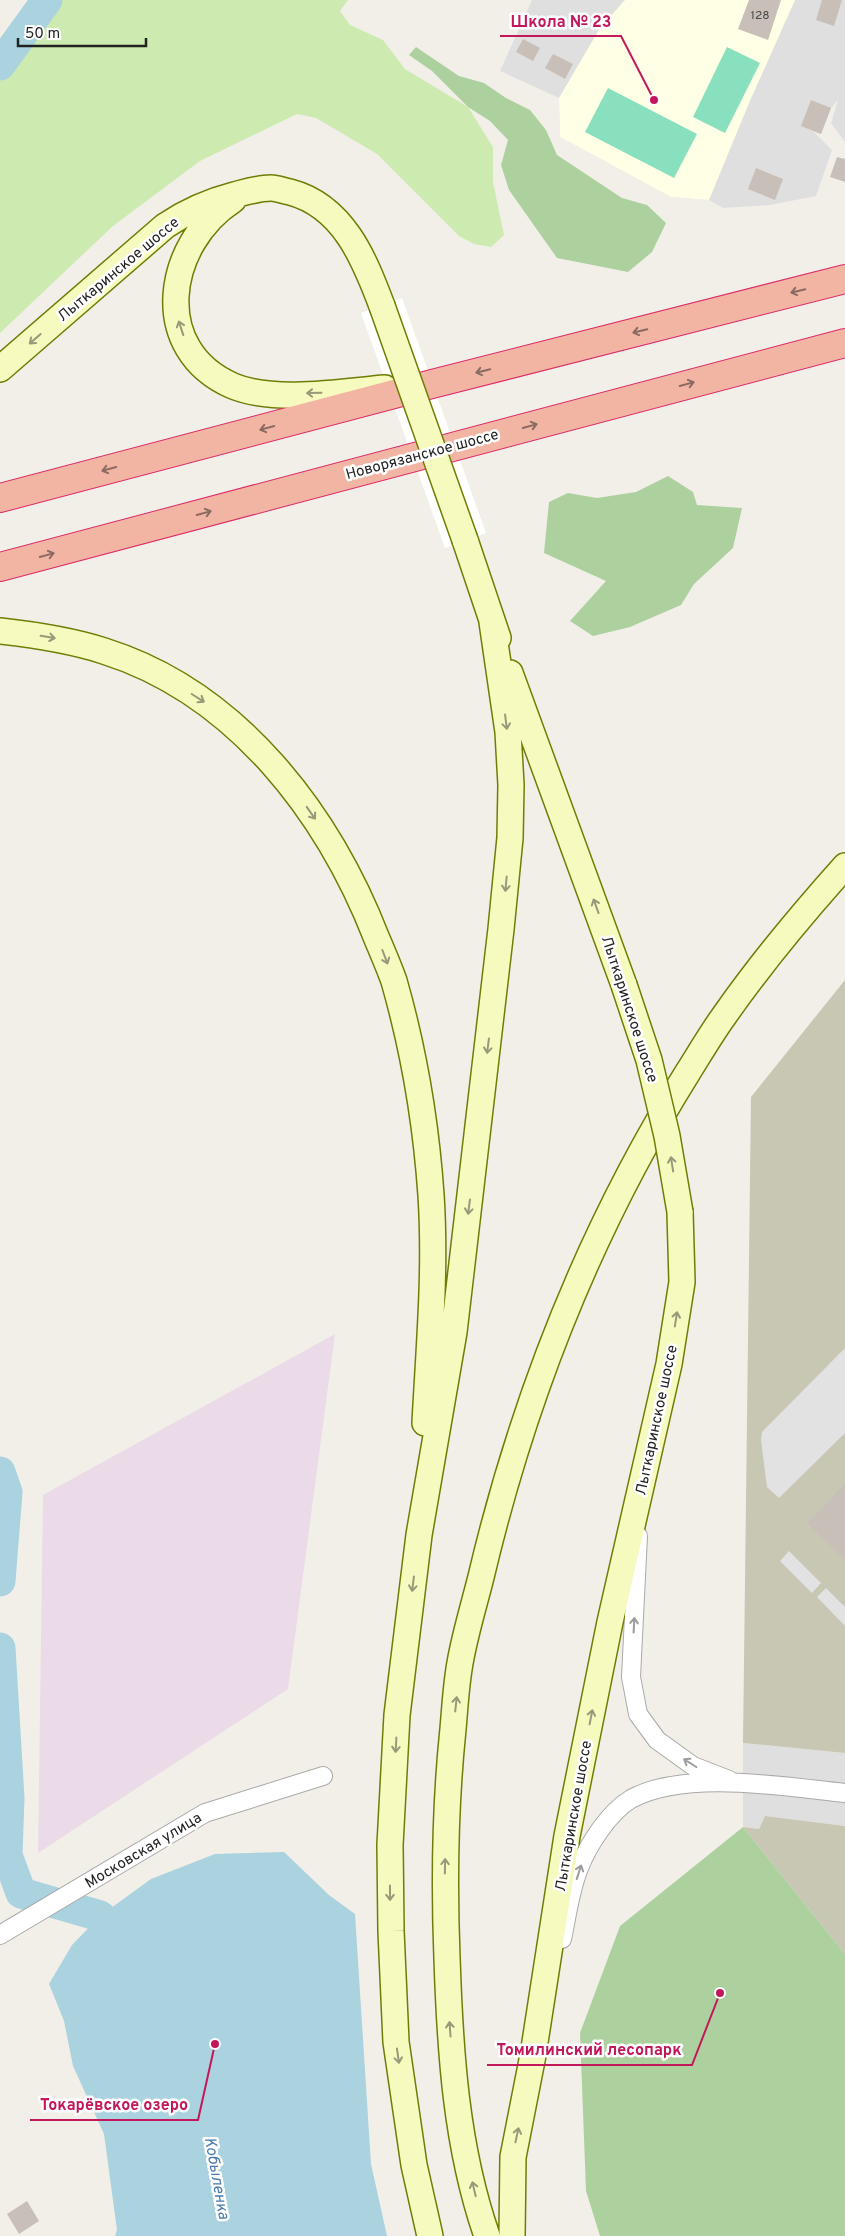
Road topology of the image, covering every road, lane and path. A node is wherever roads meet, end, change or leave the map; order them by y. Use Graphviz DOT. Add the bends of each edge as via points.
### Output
graph roads {
  1 [pos="248,191"];
  2 [pos="845,279"];
  3 [pos="845,343"];
  4 [pos="0,369"];
  5 [pos="432,384"];
  6 [pos="0,498"];
  7 [pos="0,567"];
  8 [pos="492,622"];
  9 [pos="0,632"];
  10 [pos="845,866"];
  11 [pos="639,1500"];
  12 [pos="419,1535"];
  13 [pos="323,1776"];
  14 [pos="734,1782"];
  15 [pos="845,1792"];
  16 [pos="0,1935"];
  17 [pos="533,2055"];
  18 [pos="430,2236"];
  19 [pos="487,2236"];
  20 [pos="512,2236"];
  1 -- 4 [label="main road, Лыткаринское шоссе, one-way" via="189,210 165,226"];
  5 -- 1 [label="main road, Лыткаринское шоссе, one-way" via="276,394 233,386 205,367 194,355 180,325 175,293 178,276 182,260 206,222"];
  1 -- 8 [label="main road, Лыткаринское шоссе, bridge" via="273,188 301,195 325,208 359,250 382,306"];
  2 -- 5 [label="highway, one-way"];
  7 -- 3 [label="highway, Новорязанское шоссе, one-way"];
  5 -- 6 [label="highway, one-way"];
  11 -- 8 [label="main road, Лыткаринское шоссе, one-way, bridge" via="669,1364 682,1282 680,1212 649,1060"];
  8 -- 12 [label="main road, Лыткаринское шоссе, one-way" via="508,732 510,838 454,1332"];
  9 -- 12 [label="main road, Лыткаринское шоссе, one-way" via="52,637 106,652 160,675 210,706 257,745 296,791 330,840 362,899 393,979 416,1072 431,1195 433,1262"];
  19 -- 10 [label="main road, one-way" via="462,2135 450,2030 445,1910 447,1791 460,1664 488,1548 520,1431 561,1321 608,1216 657,1122 723,1017 789,930"];
  14 -- 11 [label="street, one-way" via="693,1766 657,1740 638,1714 631,1676"];
  17 -- 11 [label="main road, Лыткаринское шоссе, one-way" via="567,1836 610,1622"];
  12 -- 18 [label="main road, Лыткаринское шоссе, one-way" via="398,1715 390,1845 391,1931 396,2042 414,2165"];
  13 -- 16 [label="street, Московская улица" via="205,1813"];
  14 -- 15 [label="street"];
  17 -- 14 [label="street, one-way" via="578,1870 591,1844 629,1800 654,1789"];
  20 -- 17 [label="main road, Лыткаринское шоссе, one-way" via="513,2156"];
}
